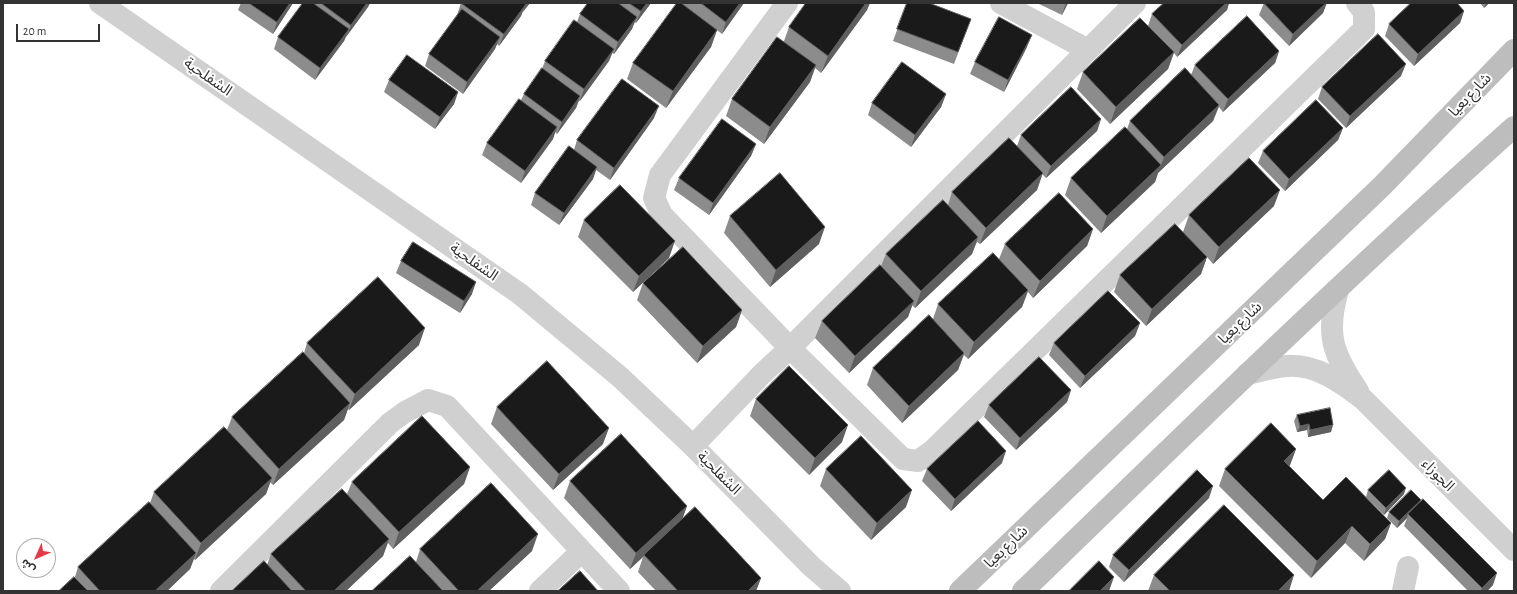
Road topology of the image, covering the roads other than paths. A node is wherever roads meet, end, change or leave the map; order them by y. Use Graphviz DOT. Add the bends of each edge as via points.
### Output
graph roads {
  1 [pos="100,3"];
  2 [pos="787,3"];
  3 [pos="1001,3"];
  4 [pos="1135,3"];
  5 [pos="1357,3"];
  6 [pos="1088,50"];
  7 [pos="1514,50"];
  8 [pos="1514,127"];
  9 [pos="1338,290"];
  10 [pos="790,348"];
  11 [pos="1247,374"];
  12 [pos="1363,399"];
  13 [pos="693,446"];
  14 [pos="1514,550"];
  15 [pos="582,552"];
  16 [pos="811,566"];
  17 [pos="1408,567"];
  18 [pos="221,591"];
  19 [pos="540,591"];
  20 [pos="620,591"];
  21 [pos="830,591"];
  22 [pos="840,591"];
  23 [pos="960,591"];
  24 [pos="1023,591"];
  25 [pos="1403,591"];
  1 -- 13 [label="street, الشفلحية" via="520,294 620,377"];
  2 -- 10 [label="street" via="660,174 654,198 662,215"];
  3 -- 6 [label="street"];
  4 -- 6 [label="street"];
  5 -- 10 [label="street" via="1364,12 1364,29 932,451 918,461 903,459"];
  6 -- 10 [label="street"];
  7 -- 23 [label="main road, شارع بعيا" via="1382,186"];
  8 -- 9 [label="main road" via="1413,217"];
  9 -- 11 [label="main road"];
  9 -- 12 [label="street" via="1332,309 1334,349"];
  10 -- 13 [label="street"];
  11 -- 12 [label="street" via="1288,366 1308,368 1328,374"];
  11 -- 24 [label="main road"];
  12 -- 14 [label="street, الجوزاء"];
  13 -- 16 [label="street, الشفلحية"];
  15 -- 18 [label="street" via="447,406 428,400 390,423"];
  15 -- 19 [label="street"];
  15 -- 20 [label="street"];
  16 -- 21 [label="street, الشفلحية"];
  16 -- 22 [label="street, الشفلحية"];
  17 -- 25 [label="street"];
}
